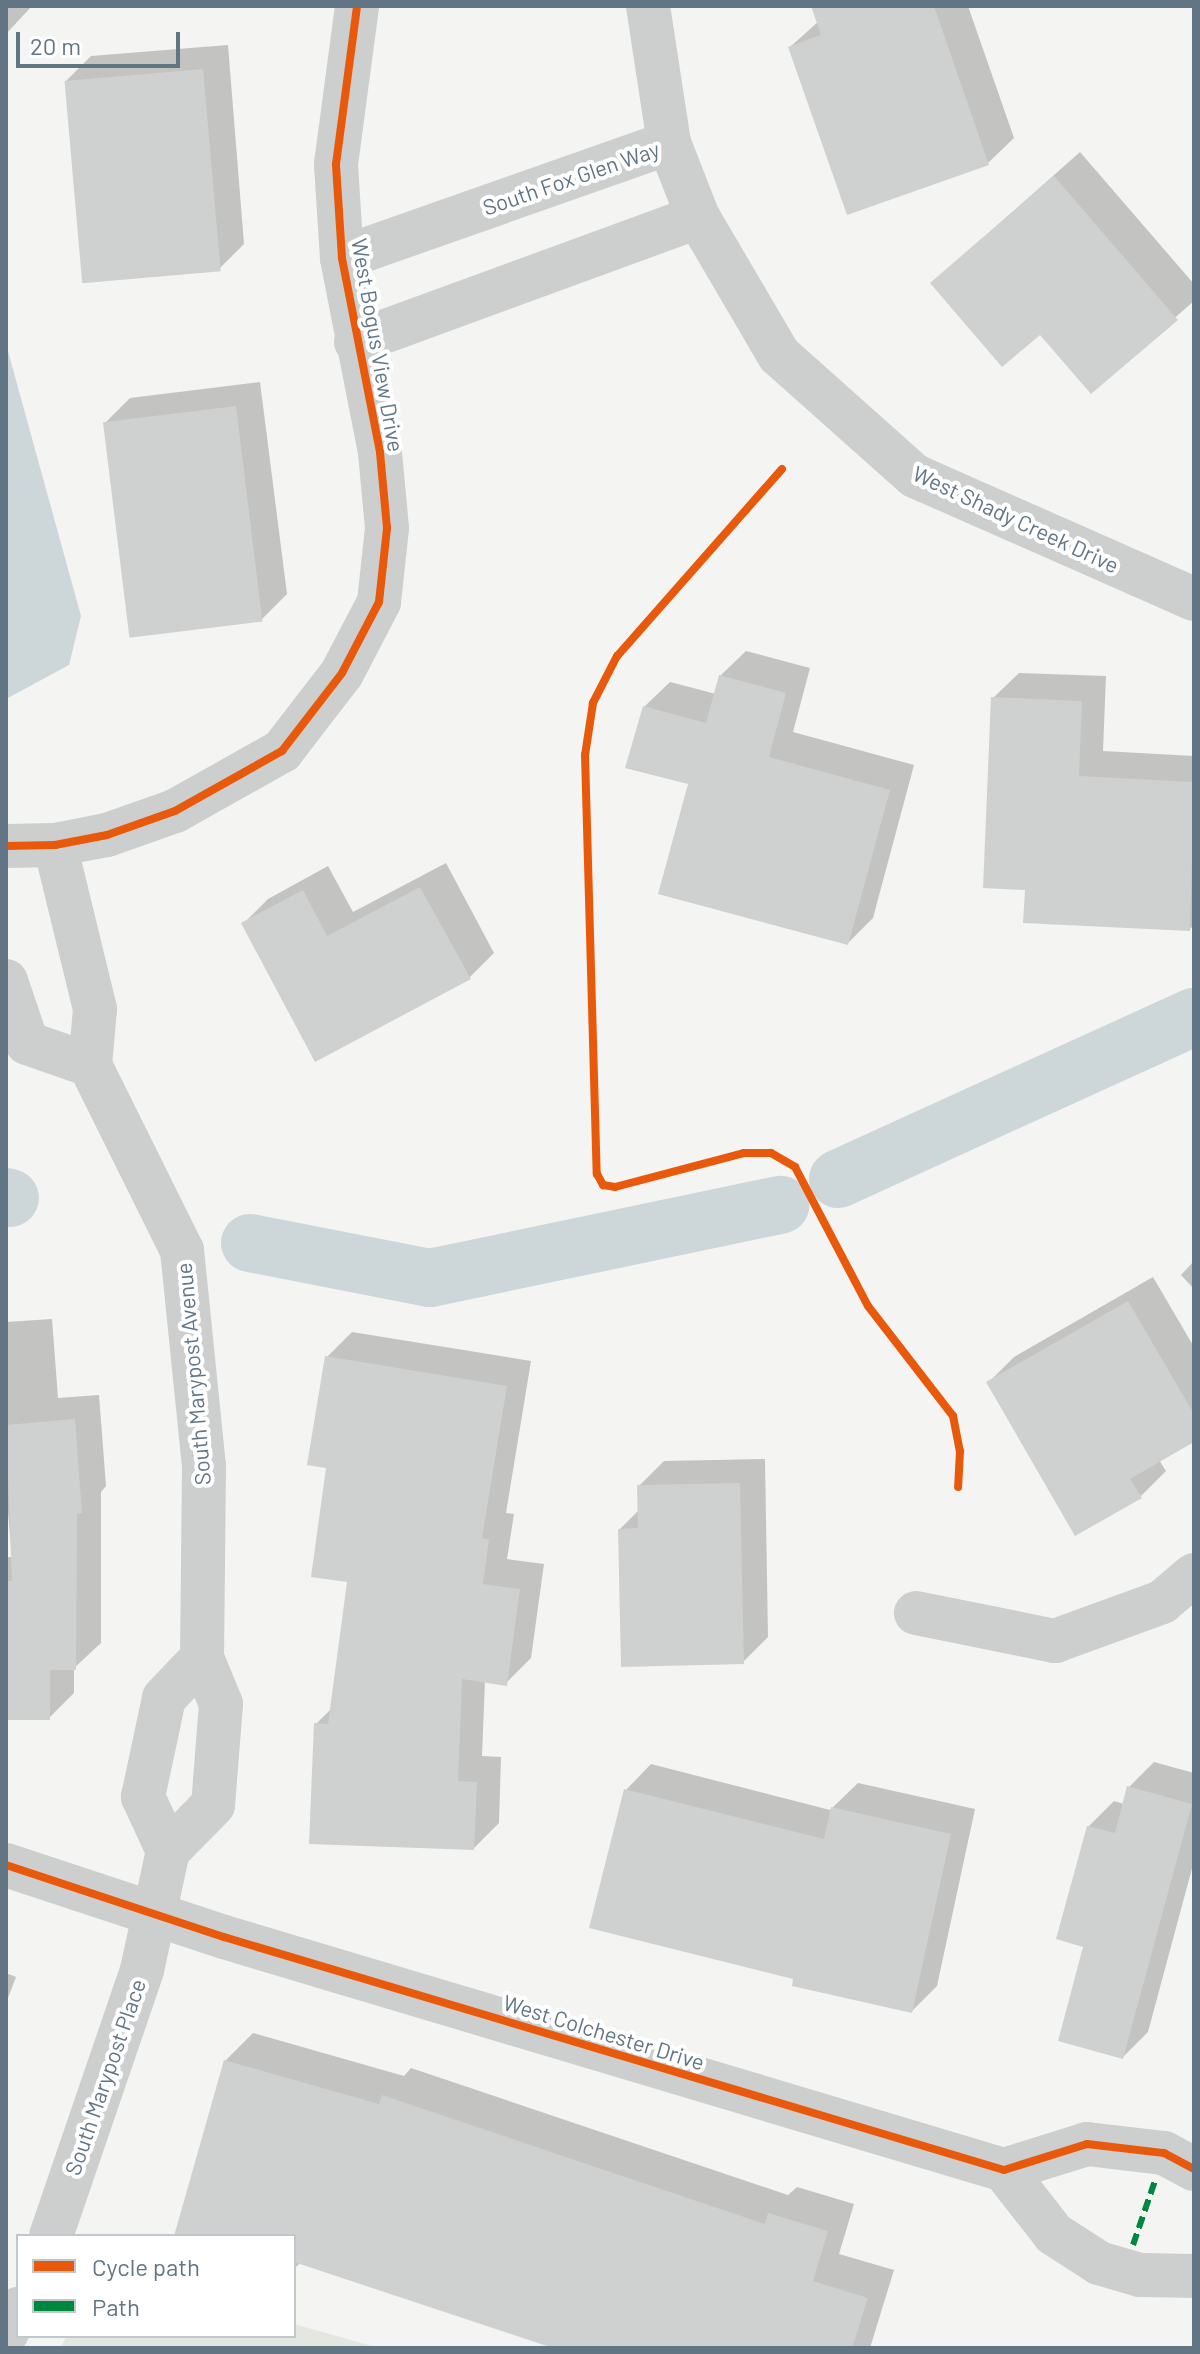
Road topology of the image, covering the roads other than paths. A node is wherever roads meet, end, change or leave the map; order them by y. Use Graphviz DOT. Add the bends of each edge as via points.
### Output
graph roads {
  1 [pos="357,6"];
  2 [pos="648,6"];
  3 [pos="669,143"];
  4 [pos="698,217"];
  5 [pos="342,258"];
  6 [pos="356,342"];
  7 [pos="1194,599"];
  8 [pos="55,845"];
  9 [pos="6,846"];
  10 [pos="6,981"];
  11 [pos="90,1065"];
  12 [pos="1194,1575"];
  13 [pos="916,1613"];
  14 [pos="202,1658"];
  15 [pos="168,1851"];
  16 [pos="6,1865"];
  17 [pos="157,1917"];
  18 [pos="1194,2169"];
  19 [pos="1004,2170"];
  20 [pos="52,2234"];
  21 [pos="1194,2276"];
  22 [pos="16,2313"];
  23 [pos="6,2334"];
  1 -- 5 [label="street, West Bogus View Drive" via="336,164"];
  2 -- 3 [label="street, South Fox Glen Way"];
  3 -- 4 [label="street, West Shady Creek Drive"];
  3 -- 5 [label="street, South Fox Glen Way"];
  4 -- 6 [label="street"];
  4 -- 7 [label="street, West Shady Creek Drive" via="779,355 915,476"];
  5 -- 6 [label="street, West Bogus View Drive"];
  6 -- 8 [label="street, West Bogus View Drive" via="380,452 387,528 379,602 342,673 282,751 175,811 107,835"];
  8 -- 9 [label="street, West Bogus View Drive"];
  8 -- 11 [label="street" via="95,1009"];
  10 -- 11 [label="street" via="27,1043"];
  11 -- 14 [label="street, South Marypost Avenue" via="182,1250 204,1467"];
  12 -- 13 [label="street" via="1162,1602 1055,1641"];
  14 -- 15 [label="street, South Marypost Avenue" via="221,1704 213,1805"];
  14 -- 15 [label="street" via="164,1698 143,1797"];
  15 -- 17 [label="street"];
  16 -- 17 [label="street, West Colchester Drive"];
  17 -- 19 [label="street, West Colchester Drive"];
  17 -- 20 [label="street, South Marypost Place"];
  18 -- 19 [label="street" via="1164,2153 1087,2144"];
  19 -- 21 [label="street" via="1054,2234 1099,2263 1140,2275"];
  22 -- 23 [label="street"];
}
